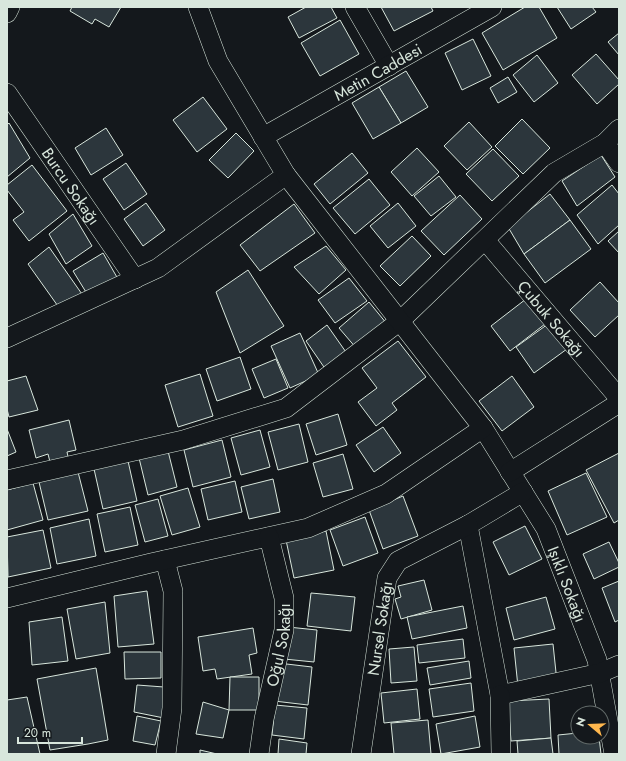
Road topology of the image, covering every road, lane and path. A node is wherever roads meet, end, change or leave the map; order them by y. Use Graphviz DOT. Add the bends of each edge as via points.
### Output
graph roads {
  1 [pos="10,7"];
  2 [pos="355,7"];
  3 [pos="492,7"];
  4 [pos="199,8"];
  5 [pos="7,13"];
  6 [pos="389,66"];
  7 [pos="7,94"];
  8 [pos="619,129"];
  9 [pos="263,137"];
  10 [pos="605,143"];
  11 [pos="619,163"];
  12 [pos="286,175"];
  13 [pos="484,240"];
  14 [pos="135,279"];
  15 [pos="400,321"];
  16 [pos="7,338"];
  17 [pos="619,398"];
  18 [pos="619,403"];
  19 [pos="483,428"];
  20 [pos="510,472"];
  21 [pos="7,480"];
  22 [pos="523,492"];
  23 [pos="468,525"];
  24 [pos="269,537"];
  25 [pos="165,560"];
  26 [pos="7,598"];
  27 [pos="619,665"];
  28 [pos="600,673"];
  29 [pos="500,695"];
  30 [pos="166,754"];
  31 [pos="259,754"];
  32 [pos="361,754"];
  33 [pos="501,754"];
  34 [pos="614,754"];
  1 -- 5 [label="street"];
  2 -- 6 [label="street"];
  3 -- 6 [label="street, Metin Caddesi"];
  4 -- 9 [label="street, Işıklı Sokağı" via="218,61"];
  6 -- 9 [label="street, Metin Caddesi"];
  7 -- 14 [label="street, Burcu Sokağı"];
  8 -- 10 [label="street"];
  9 -- 12 [label="street, Işıklı Sokağı"];
  10 -- 11 [label="street"];
  10 -- 13 [label="street" via="554,173"];
  12 -- 14 [label="street" via="158,268"];
  12 -- 15 [label="street, Işıklı Sokağı"];
  13 -- 15 [label="street"];
  13 -- 17 [label="street, Çubuk Sokağı"];
  14 -- 16 [label="street"];
  15 -- 19 [label="street, Işıklı Sokağı"];
  15 -- 21 [label="street" via="286,408 187,439"];
  18 -- 20 [label="street"];
  19 -- 20 [label="street, Işıklı Sokağı"];
  19 -- 24 [label="street" via="386,494 308,528"];
  20 -- 22 [label="street, Işıklı Sokağı"];
  22 -- 23 [label="street, Nursel Sokağı"];
  22 -- 28 [label="street, Işıklı Sokağı" via="546,529"];
  23 -- 29 [label="street"];
  23 -- 32 [label="street, Nursel Sokağı" via="398,561 387,578"];
  24 -- 25 [label="street"];
  24 -- 31 [label="street, Oğul Sokağı" via="284,598 284,630 264,719"];
  25 -- 26 [label="street"];
  25 -- 30 [label="street" via="174,591 172,708"];
  27 -- 28 [label="street"];
  28 -- 29 [label="street"];
  28 -- 34 [label="street, Işıklı Sokağı"];
  29 -- 33 [label="street"];
}
